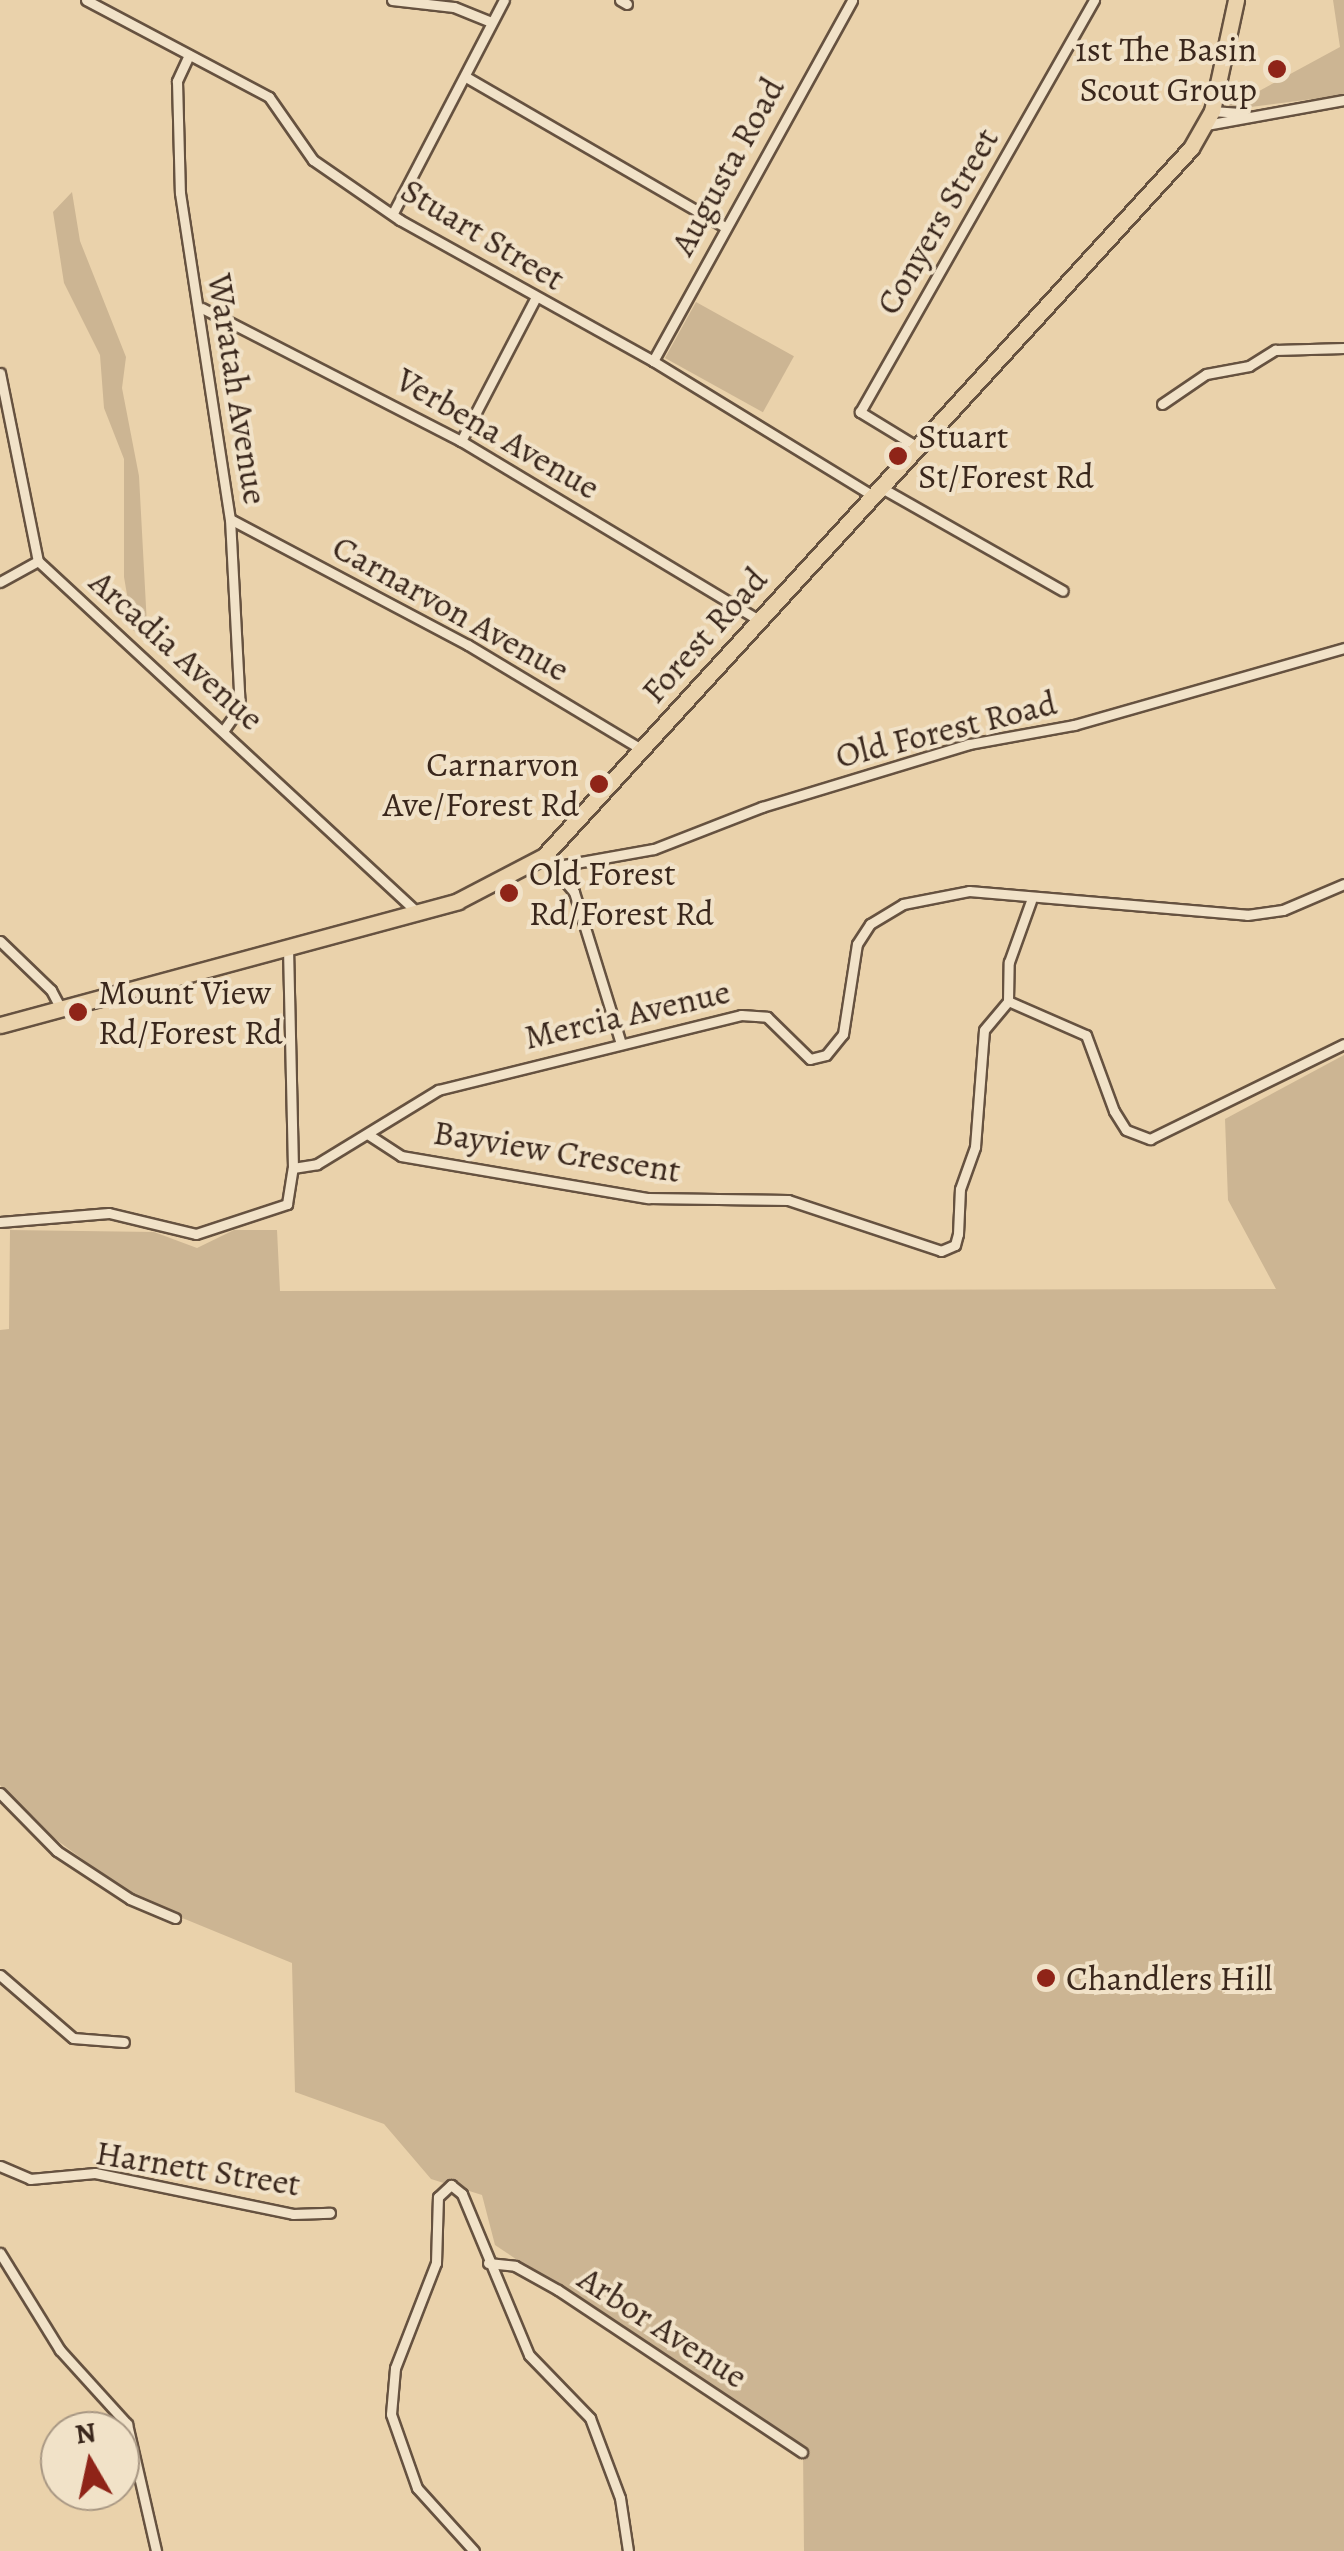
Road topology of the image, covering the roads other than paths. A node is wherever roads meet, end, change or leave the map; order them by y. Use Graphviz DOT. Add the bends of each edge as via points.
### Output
graph roads {
  1 [pos="86,0"];
  2 [pos="392,0"];
  3 [pos="504,0"];
  4 [pos="852,0"];
  5 [pos="1094,0"];
  6 [pos="1236,0"];
  7 [pos="491,22"];
  8 [pos="188,55"];
  9 [pos="466,77"];
  10 [pos="1344,100"];
  11 [pos="1208,118"];
  12 [pos="393,213"];
  13 [pos="723,226"];
  14 [pos="535,299"];
  15 [pos="202,308"];
  16 [pos="1344,348"];
  17 [pos="653,361"];
  18 [pos="0,373"];
  19 [pos="1162,404"];
  20 [pos="461,441"];
  21 [pos="916,446"];
  22 [pos="876,491"];
  23 [pos="230,520"];
  24 [pos="38,562"];
  25 [pos="0,582"];
  26 [pos="1063,591"];
  27 [pos="760,620"];
  28 [pos="1344,648"];
  29 [pos="224,730"];
  30 [pos="641,750"];
  31 [pos="550,850"];
  32 [pos="564,864"];
  33 [pos="568,879"];
  34 [pos="1344,884"];
  35 [pos="1032,901"];
  36 [pos="418,913"];
  37 [pos="0,941"];
  38 [pos="288,947"];
  39 [pos="1008,1000"];
  40 [pos="60,1007"];
  41 [pos="0,1025"];
  42 [pos="621,1044"];
  43 [pos="1344,1044"];
  44 [pos="369,1135"];
  45 [pos="293,1168"];
  46 [pos="0,1222"];
  47 [pos="0,1793"];
  48 [pos="174,1918"];
  49 [pos="0,1975"];
  50 [pos="124,2042"];
  51 [pos="0,2166"];
  52 [pos="330,2213"];
  53 [pos="0,2253"];
  54 [pos="488,2263"];
  55 [pos="802,2452"];
  56 [pos="156,2551"];
  57 [pos="474,2551"];
  58 [pos="628,2551"];
  1 -- 8 [label="street, Stuart Street"];
  2 -- 7 [label="street" via="446,5"];
  3 -- 7 [label="street"];
  4 -- 13 [label="street, Augusta Road"];
  5 -- 21 [label="street, Conyers Street" via="860,412"];
  6 -- 11 [label="main road, Forest Road"];
  7 -- 9 [label="street"];
  8 -- 12 [label="street, Stuart Street" via="269,97 313,160"];
  8 -- 15 [label="street, Waratah Avenue" via="177,81 179,180"];
  9 -- 12 [label="street"];
  9 -- 13 [label="street"];
  10 -- 11 [label="street"];
  11 -- 21 [label="main road, Forest Road"];
  12 -- 14 [label="street, Stuart Street"];
  13 -- 17 [label="street, Augusta Road"];
  14 -- 17 [label="street, Stuart Street"];
  14 -- 20 [label="street"];
  15 -- 20 [label="street, Verbena Avenue"];
  15 -- 23 [label="street, Waratah Avenue"];
  16 -- 19 [label="street" via="1275,350 1249,366 1206,374"];
  17 -- 22 [label="street, Stuart Street"];
  18 -- 24 [label="street"];
  20 -- 27 [label="street, Verbena Avenue"];
  21 -- 22 [label="main road, Forest Road"];
  22 -- 26 [label="street, Stuart Street"];
  22 -- 27 [label="main road, Forest Road"];
  23 -- 29 [label="street, Waratah Avenue" via="240,707"];
  23 -- 30 [label="street, Carnarvon Avenue" via="468,645"];
  24 -- 25 [label="street"];
  24 -- 29 [label="street, Arcadia Avenue"];
  27 -- 30 [label="main road, Forest Road"];
  28 -- 32 [label="street, Old Forest Road" via="1074,725 968,744 762,807 654,849"];
  29 -- 36 [label="street, Arcadia Avenue"];
  30 -- 31 [label="main road, Forest Road"];
  31 -- 32 [label="street"];
  31 -- 33 [label="street"];
  31 -- 36 [label="main road, Forest Road" via="494,888"];
  32 -- 33 [label="street"];
  33 -- 42 [label="street"];
  34 -- 35 [label="street, Mercia Avenue" via="1283,910 1247,915"];
  35 -- 39 [label="street, Bayview Crescent" via="1009,962"];
  35 -- 42 [label="street, Mercia Avenue" via="969,891 886,910 849,962 843,1034 826,1055 797,1053 756,1012"];
  36 -- 38 [label="main road, Forest Road"];
  37 -- 40 [label="street"];
  38 -- 40 [label="main road, Forest Road"];
  38 -- 45 [label="street"];
  39 -- 43 [label="street" via="1086,1034 1120,1120 1137,1138 1150,1140"];
  39 -- 44 [label="street, Bayview Crescent" via="984,1030 975,1147 960,1189 955,1245 941,1251 788,1200 648,1198 401,1156"];
  40 -- 41 [label="main road, Forest Road"];
  42 -- 44 [label="street, Mercia Avenue" via="438,1090"];
  44 -- 45 [label="street, Mercia Avenue" via="318,1164"];
  45 -- 46 [label="street" via="289,1201 203,1234 108,1213"];
  47 -- 48 [label="street" via="57,1852 130,1899"];
  49 -- 50 [label="street" via="74,2038"];
  51 -- 52 [label="street, Harnett Street" via="30,2179 95,2173 292,2214"];
  53 -- 56 [label="street" via="60,2350 127,2424"];
  54 -- 55 [label="street, Arbor Avenue" via="515,2266 558,2290"];
  54 -- 57 [label="street" via="460,2191 443,2188 436,2263 395,2368 391,2414 417,2488"];
  54 -- 58 [label="street" via="530,2355 590,2418 620,2498"];
}
